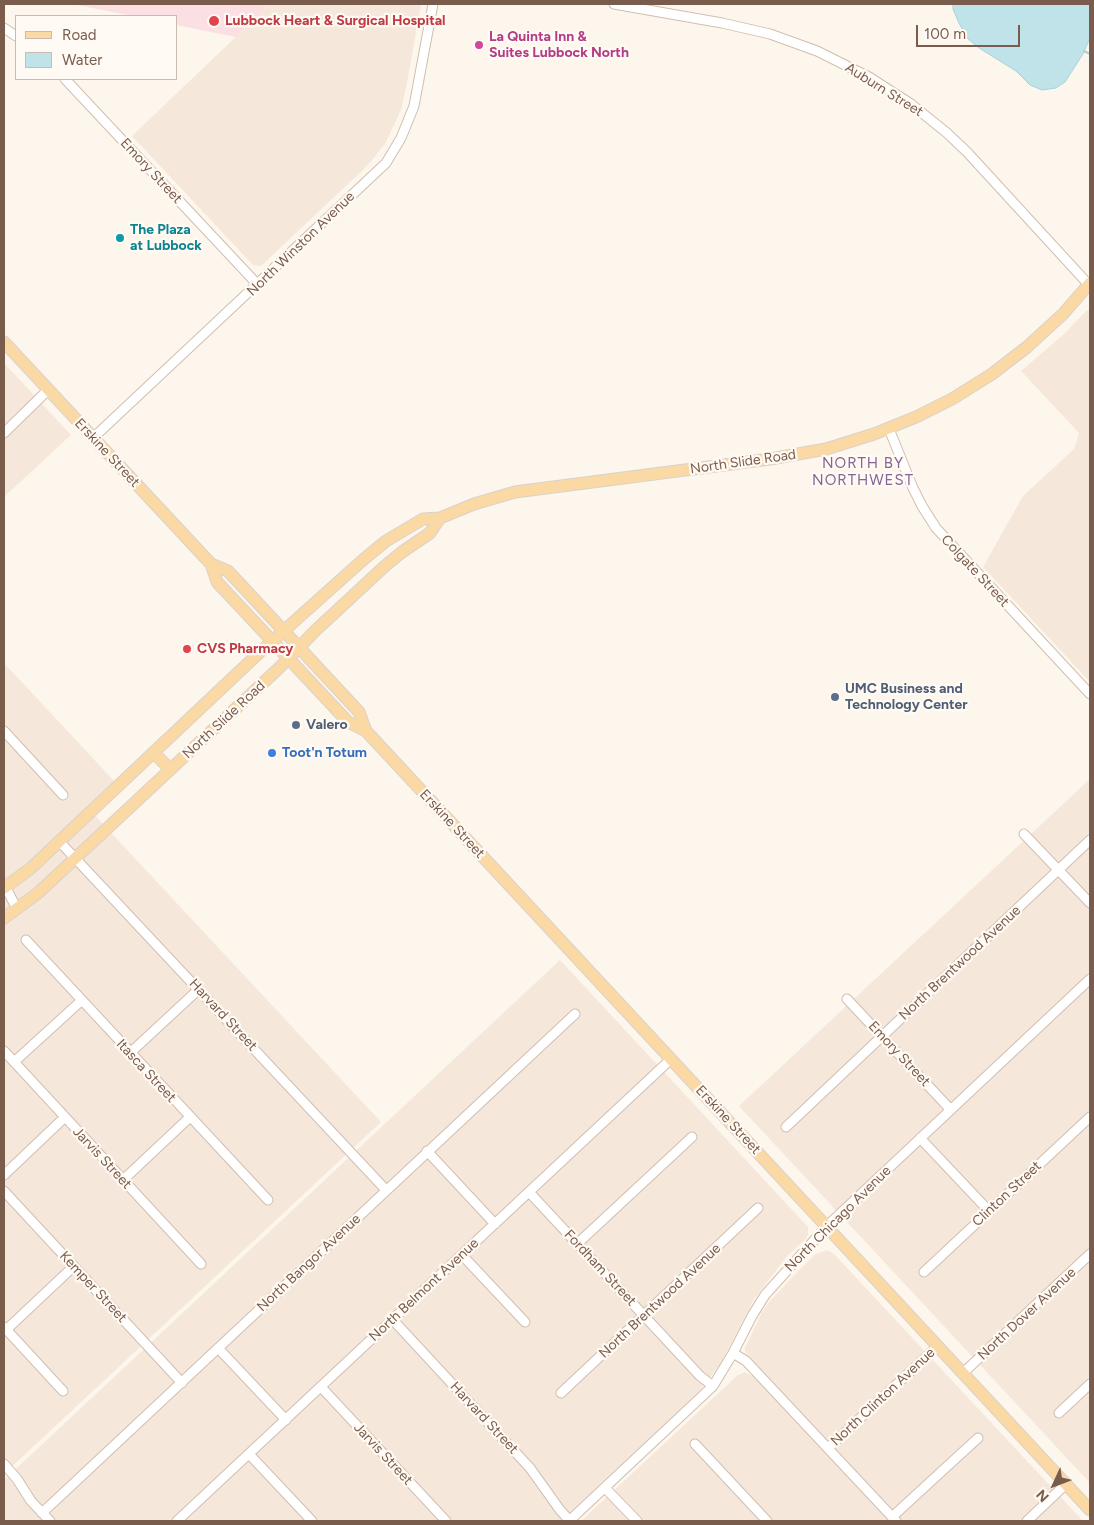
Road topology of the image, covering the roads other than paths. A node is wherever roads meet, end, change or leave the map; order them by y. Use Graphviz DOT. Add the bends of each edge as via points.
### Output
graph roads {
  1 [pos="433,4"];
  2 [pos="614,4"];
  3 [pos="4,28"];
  4 [pos="15,35"];
  5 [pos="66,80"];
  6 [pos="258,284"];
  7 [pos="1090,284"];
  8 [pos="4,342"];
  9 [pos="48,390"];
  10 [pos="888,429"];
  11 [pos="4,432"];
  12 [pos="93,438"];
  13 [pos="440,518"];
  14 [pos="211,564"];
  15 [pos="284,631"];
  16 [pos="272,641"];
  17 [pos="300,647"];
  18 [pos="289,658"];
  19 [pos="1090,694"];
  20 [pos="4,731"];
  21 [pos="366,731"];
  22 [pos="154,752"];
  23 [pos="170,769"];
  24 [pos="63,795"];
  25 [pos="1024,834"];
  26 [pos="1090,840"];
  27 [pos="59,841"];
  28 [pos="75,858"];
  29 [pos="1058,869"];
  30 [pos="4,886"];
  31 [pos="1090,903"];
  32 [pos="17,909"];
  33 [pos="4,918"];
  34 [pos="26,940"];
  35 [pos="1090,979"];
  36 [pos="199,989"];
  37 [pos="847,999"];
  38 [pos="81,1001"];
  39 [pos="575,1014"];
  40 [pos="882,1036"];
  41 [pos="4,1051"];
  42 [pos="130,1053"];
  43 [pos="672,1059"];
  44 [pos="14,1062"];
  45 [pos="950,1109"];
  46 [pos="190,1117"];
  47 [pos="1090,1117"];
  48 [pos="65,1118"];
  49 [pos="786,1127"];
  50 [pos="692,1137"];
  51 [pos="920,1138"];
  52 [pos="427,1151"];
  53 [pos="4,1175"];
  54 [pos="122,1180"];
  55 [pos="386,1190"];
  56 [pos="4,1191"];
  57 [pos="529,1192"];
  58 [pos="268,1200"];
  59 [pos="758,1208"];
  60 [pos="989,1211"];
  61 [pos="495,1224"];
  62 [pos="827,1226"];
  63 [pos="577,1244"];
  64 [pos="1090,1254"];
  65 [pos="462,1255"];
  66 [pos="201,1264"];
  67 [pos="74,1266"];
  68 [pos="924,1272"];
  69 [pos="644,1316"];
  70 [pos="392,1320"];
  71 [pos="525,1322"];
  72 [pos="5,1328"];
  73 [pos="938,1346"];
  74 [pos="218,1348"];
  75 [pos="733,1353"];
  76 [pos="964,1373"];
  77 [pos="182,1383"];
  78 [pos="1090,1384"];
  79 [pos="713,1386"];
  80 [pos="321,1387"];
  81 [pos="63,1391"];
  82 [pos="561,1392"];
  83 [pos="1059,1413"];
  84 [pos="286,1420"];
  85 [pos="978,1438"];
  86 [pos="695,1444"];
  87 [pos="828,1448"];
  88 [pos="249,1454"];
  89 [pos="4,1464"];
  90 [pos="1066,1484"];
  91 [pos="605,1488"];
  92 [pos="1090,1510"];
  93 [pos="42,1513"];
  94 [pos="894,1519"];
  95 [pos="50,1521"];
  96 [pos="178,1521"];
  97 [pos="312,1521"];
  98 [pos="446,1521"];
  99 [pos="570,1521"];
  100 [pos="637,1521"];
  101 [pos="767,1521"];
  102 [pos="1027,1521"];
  1 -- 6 [label="street, North Winston Avenue" via="414,106 386,163"];
  2 -- 7 [label="street, Auburn Street" via="770,34 817,51 869,77 911,104 947,133"];
  3 -- 4 [label="street"];
  5 -- 6 [label="street, Emory Street"];
  6 -- 12 [label="street, North Winston Avenue"];
  7 -- 10 [label="main road, North Slide Road" via="1063,314 992,374 952,399"];
  8 -- 9 [label="main road, Erskine Street"];
  9 -- 11 [label="street"];
  9 -- 12 [label="main road, Erskine Street"];
  10 -- 13 [label="main road, North Slide Road" via="826,449 789,456 515,492"];
  10 -- 19 [label="street, Colgate Street" via="913,488 936,528"];
  12 -- 14 [label="main road, Erskine Street"];
  13 -- 15 [label="main road, North Slide Road" via="423,519 376,548"];
  13 -- 17 [label="main road, North Slide Road" via="430,533 385,566"];
  14 -- 15 [label="main road, Erskine Street" via="228,570"];
  14 -- 16 [label="main road, Erskine Street" via="217,582"];
  15 -- 16 [label="main road, North Slide Road"];
  15 -- 17 [label="main road, Erskine Street"];
  16 -- 18 [label="main road, Erskine Street"];
  16 -- 22 [label="main road, North Slide Road"];
  17 -- 18 [label="main road, North Slide Road"];
  17 -- 21 [label="main road, Erskine Street" via="359,712"];
  18 -- 21 [label="main road, Erskine Street" via="348,722"];
  18 -- 23 [label="main road, North Slide Road"];
  20 -- 24 [label="street"];
  21 -- 43 [label="main road, Erskine Street"];
  22 -- 23 [label="main road"];
  22 -- 27 [label="main road, North Slide Road"];
  23 -- 28 [label="main road, North Slide Road"];
  25 -- 29 [label="street"];
  26 -- 29 [label="street, North Brentwood Avenue"];
  27 -- 28 [label="street, Harvard Street"];
  27 -- 30 [label="main road, North Slide Road" via="31,868"];
  28 -- 32 [label="main road, North Slide Road"];
  28 -- 36 [label="street, Harvard Street"];
  29 -- 31 [label="street"];
  29 -- 40 [label="street, North Brentwood Avenue"];
  30 -- 32 [label="street"];
  32 -- 33 [label="main road, North Slide Road"];
  34 -- 38 [label="street, Itasca Street"];
  35 -- 45 [label="street, North Chicago Avenue"];
  36 -- 42 [label="street"];
  36 -- 55 [label="street, Harvard Street"];
  37 -- 40 [label="street, Emory Street"];
  38 -- 42 [label="street, Itasca Street"];
  38 -- 44 [label="street"];
  39 -- 52 [label="street, North Bangor Avenue"];
  40 -- 45 [label="street, Emory Street"];
  40 -- 49 [label="street, North Brentwood Avenue"];
  41 -- 44 [label="street, Jarvis Street"];
  42 -- 46 [label="street, Itasca Street"];
  43 -- 57 [label="street, North Belmont Avenue"];
  43 -- 62 [label="main road, Erskine Street"];
  44 -- 48 [label="street, Jarvis Street"];
  45 -- 51 [label="street, North Chicago Avenue"];
  46 -- 54 [label="street"];
  46 -- 58 [label="street, Itasca Street"];
  47 -- 60 [label="street, Clinton Street"];
  48 -- 53 [label="street"];
  48 -- 54 [label="street, Jarvis Street"];
  50 -- 63 [label="street"];
  51 -- 60 [label="street"];
  51 -- 62 [label="street, North Chicago Avenue"];
  52 -- 55 [label="street, North Bangor Avenue"];
  52 -- 61 [label="street"];
  54 -- 66 [label="street, Jarvis Street"];
  55 -- 74 [label="street, North Bangor Avenue"];
  56 -- 67 [label="street, Kemper Street"];
  57 -- 61 [label="street, North Belmont Avenue"];
  57 -- 63 [label="street, Fordham Street"];
  59 -- 69 [label="street, North Brentwood Avenue"];
  60 -- 68 [label="street, Clinton Street"];
  61 -- 65 [label="street, North Belmont Avenue"];
  62 -- 73 [label="main road, Erskine Street"];
  62 -- 75 [label="street, North Chicago Avenue" via="764,1295"];
  63 -- 69 [label="street, Fordham Street"];
  64 -- 76 [label="street, North Dover Avenue"];
  65 -- 70 [label="street, North Belmont Avenue"];
  65 -- 71 [label="street"];
  67 -- 72 [label="street"];
  67 -- 77 [label="street, Kemper Street"];
  69 -- 79 [label="street, Fordham Street"];
  69 -- 82 [label="street, North Brentwood Avenue"];
  70 -- 80 [label="street, North Belmont Avenue"];
  70 -- 99 [label="street, Harvard Street" via="530,1468"];
  72 -- 81 [label="street"];
  73 -- 76 [label="main road, Erskine Street"];
  73 -- 87 [label="street, North Clinton Avenue"];
  74 -- 77 [label="street, North Bangor Avenue"];
  74 -- 84 [label="street"];
  75 -- 79 [label="street, North Chicago Avenue"];
  75 -- 87 [label="street" via="746,1361"];
  76 -- 90 [label="main road, Erskine Street"];
  77 -- 93 [label="street, North Bangor Avenue"];
  78 -- 83 [label="street"];
  79 -- 91 [label="street, North Chicago Avenue"];
  80 -- 84 [label="street, North Belmont Avenue"];
  80 -- 98 [label="street, Jarvis Street"];
  84 -- 88 [label="street, North Belmont Avenue"];
  85 -- 94 [label="street"];
  86 -- 101 [label="street"];
  87 -- 94 [label="street"];
  88 -- 96 [label="street, North Belmont Avenue"];
  88 -- 97 [label="street"];
  89 -- 93 [label="street"];
  90 -- 92 [label="main road, Erskine Street"];
  90 -- 102 [label="street"];
  91 -- 99 [label="street, North Chicago Avenue"];
  91 -- 100 [label="street"];
  93 -- 95 [label="street"];
}
